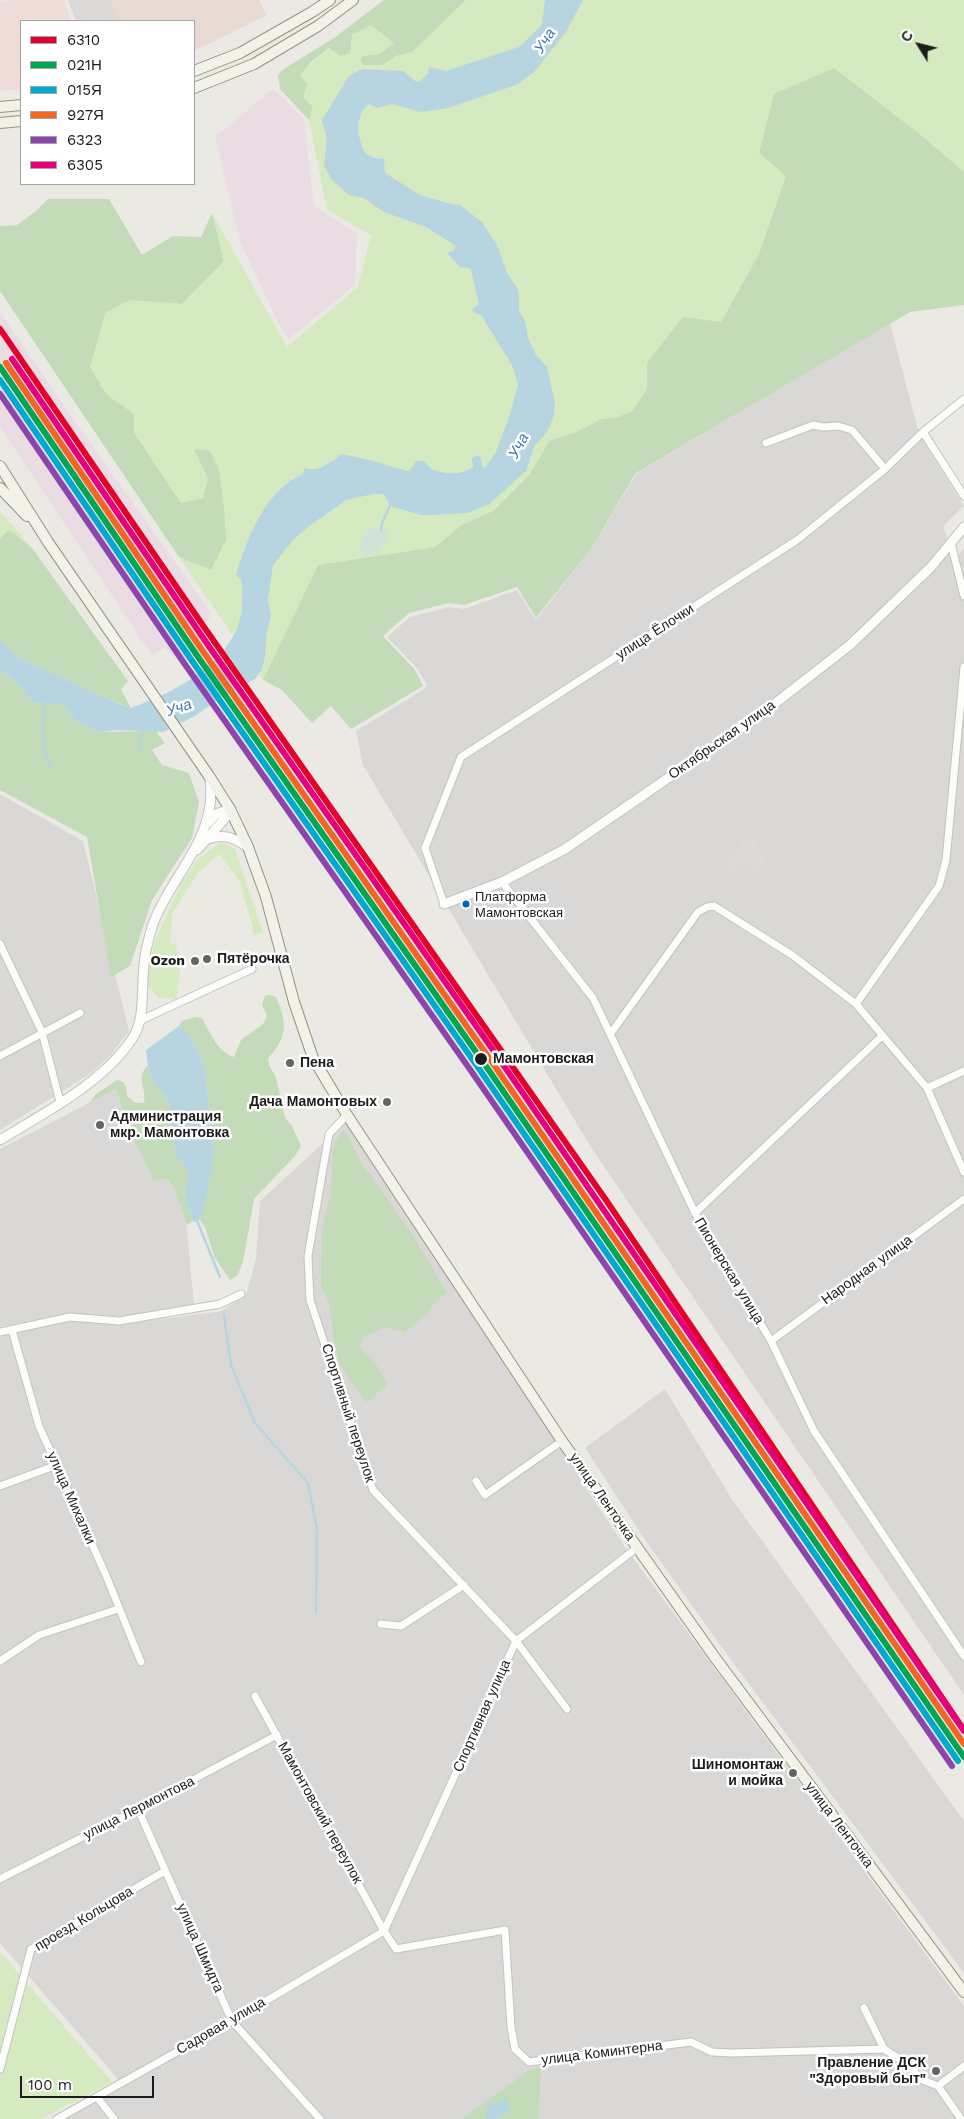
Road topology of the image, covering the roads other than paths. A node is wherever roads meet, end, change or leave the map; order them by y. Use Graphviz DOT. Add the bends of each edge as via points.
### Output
graph roads {
  1 [pos="330,0"];
  2 [pos="353,0"];
  3 [pos="195,71"];
  4 [pos="195,88"];
  5 [pos="20,105"];
  6 [pos="0,107"];
  7 [pos="20,121"];
  8 [pos="0,123"];
  9 [pos="964,399"];
  10 [pos="923,432"];
  11 [pos="766,443"];
  12 [pos="0,466"];
  13 [pos="885,469"];
  14 [pos="0,488"];
  15 [pos="964,496"];
  16 [pos="964,527"];
  17 [pos="48,542"];
  18 [pos="950,543"];
  19 [pos="964,596"];
  20 [pos="964,666"];
  21 [pos="209,776"];
  22 [pos="230,809"];
  23 [pos="206,825"];
  24 [pos="206,840"];
  25 [pos="248,847"];
  26 [pos="191,857"];
  27 [pos="502,882"];
  28 [pos="444,904"];
  29 [pos="0,944"];
  30 [pos="252,969"];
  31 [pos="856,1004"];
  32 [pos="80,1013"];
  33 [pos="139,1021"];
  34 [pos="42,1032"];
  35 [pos="611,1033"];
  36 [pos="882,1036"];
  37 [pos="0,1056"];
  38 [pos="964,1071"];
  39 [pos="927,1088"];
  40 [pos="60,1102"];
  41 [pos="347,1115"];
  42 [pos="0,1140"];
  43 [pos="964,1172"];
  44 [pos="964,1199"];
  45 [pos="695,1213"];
  46 [pos="241,1294"];
  47 [pos="12,1330"];
  48 [pos="0,1332"];
  49 [pos="771,1341"];
  50 [pos="562,1441"];
  51 [pos="57,1465"];
  52 [pos="476,1481"];
  53 [pos="0,1486"];
  54 [pos="638,1547"];
  55 [pos="464,1585"];
  56 [pos="118,1609"];
  57 [pos="380,1624"];
  58 [pos="516,1642"];
  59 [pos="964,1656"];
  60 [pos="0,1661"];
  61 [pos="141,1662"];
  62 [pos="255,1696"];
  63 [pos="566,1709"];
  64 [pos="277,1735"];
  65 [pos="138,1809"];
  66 [pos="165,1871"];
  67 [pos="0,1879"];
  68 [pos="384,1931"];
  69 [pos="964,1992"];
  70 [pos="864,2008"];
  71 [pos="232,2021"];
  72 [pos="884,2049"];
  73 [pos="964,2066"];
  74 [pos="0,2069"];
  75 [pos="938,2086"];
  76 [pos="96,2097"];
  77 [pos="57,2119"];
  78 [pos="114,2119"];
  79 [pos="320,2119"];
  80 [pos="961,2119"];
  1 -- 3 [label="main road" via="240,53"];
  2 -- 4 [label="main road" via="318,26 254,64"];
  5 -- 6 [label="main road"];
  7 -- 8 [label="main road"];
  9 -- 10 [label="street, улица Ёлочки"];
  10 -- 13 [label="street, улица Ёлочки"];
  10 -- 15 [label="street"];
  11 -- 13 [label="street" via="813,424 838,426 852,430"];
  12 -- 17 [label="main road"];
  13 -- 28 [label="street, улица Ёлочки" via="796,540 461,757 425,848"];
  14 -- 17 [label="main road"];
  16 -- 18 [label="street, Октябрьская улица"];
  17 -- 21 [label="main road, улица Ленточка"];
  18 -- 19 [label="street"];
  18 -- 27 [label="street, Октябрьская улица" via="931,567 850,645 764,712 565,849"];
  20 -- 31 [label="street" via="946,860 939,886"];
  21 -- 22 [label="main road, улица Ленточка"];
  21 -- 23 [label="street" via="212,799"];
  22 -- 23 [label="street" via="216,814"];
  22 -- 24 [label="street"];
  22 -- 25 [label="main road, улица Ленточка"];
  23 -- 26 [label="street"];
  24 -- 25 [label="street" via="218,835 232,837"];
  24 -- 26 [label="street"];
  25 -- 41 [label="main road, улица Ленточка" via="266,896 286,974 313,1058"];
  26 -- 33 [label="street" via="164,901 149,937"];
  27 -- 28 [label="street, Октябрьская улица"];
  27 -- 35 [label="street, Пионерская улица" via="593,998"];
  29 -- 34 [label="street"];
  30 -- 33 [label="street"];
  31 -- 35 [label="street" via="756,931 717,907 707,907 698,912"];
  31 -- 36 [label="street"];
  32 -- 34 [label="street"];
  33 -- 40 [label="street" via="132,1039 115,1060 96,1078"];
  34 -- 37 [label="street"];
  34 -- 40 [label="street"];
  35 -- 45 [label="street, Пионерская улица"];
  36 -- 39 [label="street"];
  36 -- 45 [label="street"];
  38 -- 39 [label="street"];
  39 -- 43 [label="street"];
  40 -- 42 [label="street"];
  41 -- 50 [label="main road, улица Ленточка"];
  41 -- 55 [label="street, Спортивный переулок" via="329,1134 308,1256 310,1300 374,1490"];
  44 -- 49 [label="street, Народная улица"];
  45 -- 49 [label="street, Пионерская улица"];
  46 -- 47 [label="street" via="220,1304 119,1321 70,1317"];
  47 -- 48 [label="street"];
  47 -- 51 [label="street, улица Михалки" via="39,1426"];
  49 -- 59 [label="street, Пионерская улица" via="814,1430"];
  50 -- 52 [label="street" via="485,1495"];
  50 -- 54 [label="main road, улица Ленточка"];
  51 -- 53 [label="street"];
  51 -- 56 [label="street, улица Михалки"];
  54 -- 58 [label="street, Спортивная улица"];
  54 -- 69 [label="main road, улица Ленточка" via="716,1659"];
  55 -- 57 [label="street" via="401,1626"];
  55 -- 58 [label="street, Спортивный переулок"];
  56 -- 60 [label="street" via="39,1635"];
  56 -- 61 [label="street, улица Михалки"];
  58 -- 63 [label="street, Спортивный переулок"];
  58 -- 68 [label="street, Спортивная улица"];
  62 -- 64 [label="street, Мамонтовский переулок"];
  64 -- 65 [label="street, улица Лермонтова"];
  64 -- 68 [label="street, Мамонтовский переулок"];
  65 -- 66 [label="street, улица Шмидта"];
  65 -- 67 [label="street, улица Лермонтова"];
  66 -- 71 [label="street, улица Шмидта"];
  66 -- 74 [label="street, проезд Кольцова" via="31,1949"];
  68 -- 71 [label="street, Садовая улица"];
  68 -- 72 [label="street, улица Коминтерна" via="396,1949 505,1930 515,2049 529,2062 691,2042 712,2052 732,2053"];
  70 -- 72 [label="street"];
  71 -- 76 [label="street, Садовая улица"];
  71 -- 79 [label="street, улица Шмидта"];
  72 -- 75 [label="street" via="909,2065 920,2079"];
  73 -- 75 [label="street"];
  75 -- 80 [label="street"];
  76 -- 77 [label="street, Садовая улица"];
  76 -- 78 [label="street"];
}
